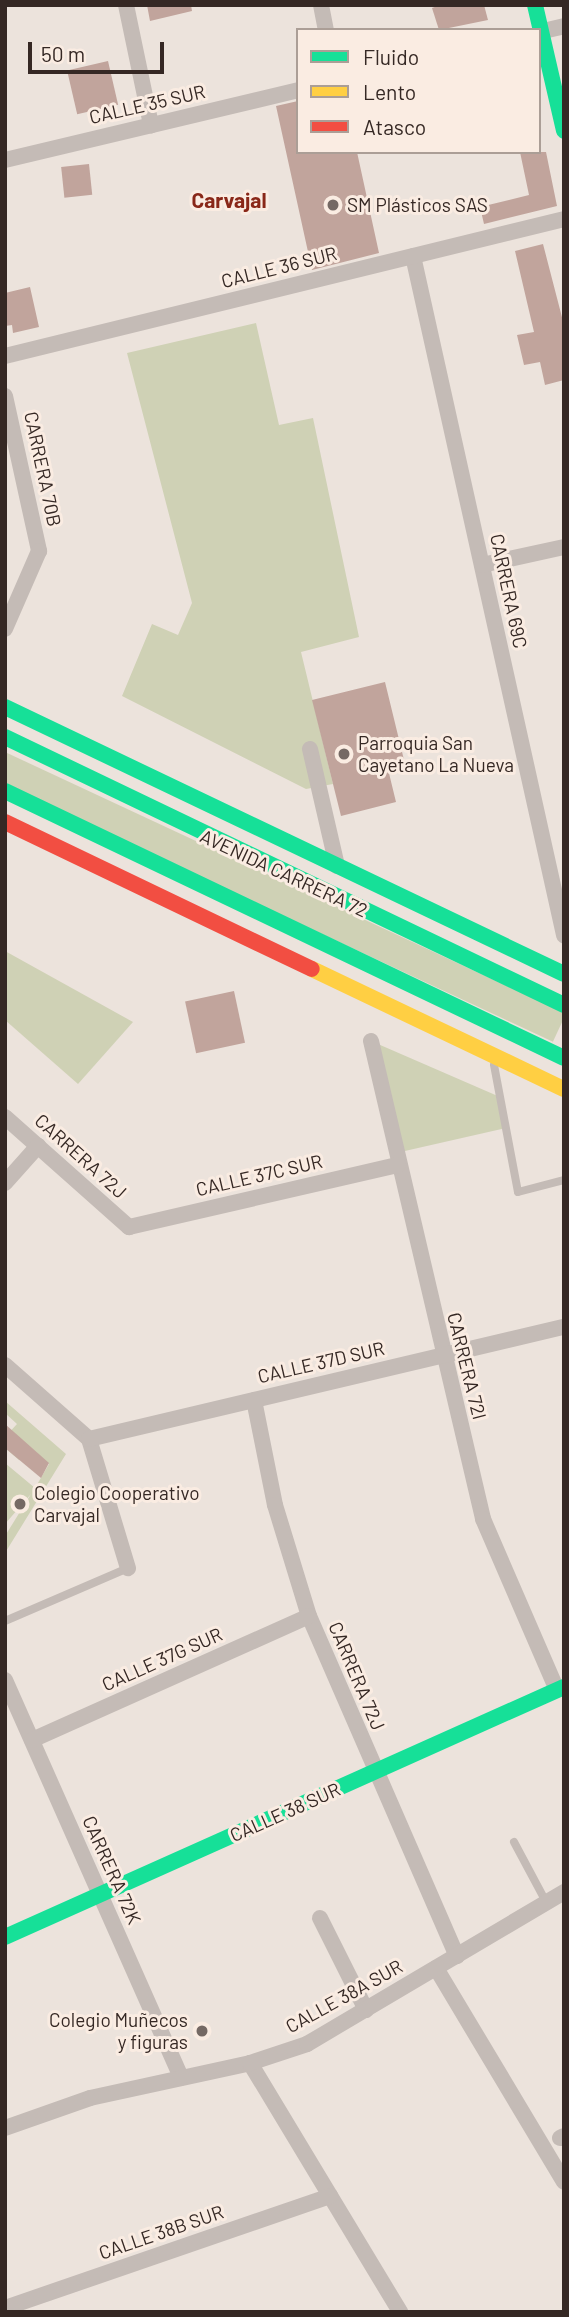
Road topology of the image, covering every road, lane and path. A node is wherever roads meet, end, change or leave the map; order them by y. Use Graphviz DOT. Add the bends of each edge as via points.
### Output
graph roads {
  1 [pos="126,5"];
  2 [pos="321,5"];
  3 [pos="535,5"];
  4 [pos="564,26"];
  5 [pos="326,28"];
  6 [pos="539,28"];
  7 [pos="541,32"];
  8 [pos="541,36"];
  9 [pos="296,90"];
  10 [pos="151,125"];
  11 [pos="564,131"];
  12 [pos="5,160"];
  13 [pos="564,219"];
  14 [pos="413,256"];
  15 [pos="5,356"];
  16 [pos="5,396"];
  17 [pos="564,547"];
  18 [pos="482,565"];
  19 [pos="5,629"];
  20 [pos="5,707"];
  21 [pos="5,737"];
  22 [pos="310,749"];
  23 [pos="125,764"];
  24 [pos="5,791"];
  25 [pos="168,818"];
  26 [pos="5,822"];
  27 [pos="337,866"];
  28 [pos="191,882"];
  29 [pos="564,935"];
  30 [pos="247,939"];
  31 [pos="564,974"];
  32 [pos="564,1005"];
  33 [pos="371,1041"];
  34 [pos="492,1054"];
  35 [pos="564,1058"];
  36 [pos="564,1089"];
  37 [pos="5,1117"];
  38 [pos="38,1146"];
  39 [pos="398,1165"];
  40 [pos="564,1180"];
  41 [pos="5,1183"];
  42 [pos="129,1227"];
  43 [pos="564,1327"];
  44 [pos="443,1356"];
  45 [pos="5,1364"];
  46 [pos="254,1400"];
  47 [pos="89,1439"];
  48 [pos="128,1568"];
  49 [pos="309,1616"];
  50 [pos="5,1621"];
  51 [pos="5,1680"];
  52 [pos="560,1688"];
  53 [pos="32,1740"];
  54 [pos="375,1771"];
  55 [pos="514,1842"];
  56 [pos="564,1892"];
  57 [pos="100,1895"];
  58 [pos="546,1902"];
  59 [pos="320,1918"];
  60 [pos="5,1937"];
  61 [pos="457,1956"];
  62 [pos="436,1968"];
  63 [pos="366,2010"];
  64 [pos="250,2063"];
  65 [pos="181,2078"];
  66 [pos="5,2128"];
  67 [pos="564,2182"];
  68 [pos="330,2196"];
  69 [pos="5,2308"];
  70 [pos="400,2312"];
  1 -- 10 [label="street"];
  2 -- 5 [label="street"];
  3 -- 6 [label="main road"];
  4 -- 7 [label="street"];
  8 -- 11 [label="main road"];
  9 -- 10 [label="street, CALLE 35 SUR"];
  10 -- 12 [label="street, CALLE 35 SUR"];
  13 -- 14 [label="street, CALLE 36 SUR"];
  14 -- 15 [label="street, CALLE 36 SUR"];
  14 -- 18 [label="street, CARRERA 69C"];
  16 -- 19 [label="street, CARRERA 70B" via="39,551"];
  17 -- 18 [label="street"];
  18 -- 29 [label="street, CARRERA 69C"];
  20 -- 23 [label="main road, AVENIDA CARRERA 72"];
  21 -- 25 [label="main road, AVENIDA CARRERA 72"];
  22 -- 27 [label="street"];
  23 -- 25 [label="main road"];
  23 -- 27 [label="main road, AVENIDA CARRERA 72"];
  24 -- 28 [label="main road"];
  25 -- 32 [label="main road, AVENIDA CARRERA 72"];
  26 -- 30 [label="main road"];
  27 -- 31 [label="main road, AVENIDA CARRERA 72"];
  28 -- 30 [label="main road"];
  28 -- 35 [label="main road"];
  30 -- 34 [label="main road"];
  33 -- 39 [label="street, CARRERA 72I"];
  34 -- 36 [label="main road"];
  34 -- 40 [label="lane" via="518,1192"];
  37 -- 38 [label="street, CARRERA 72J"];
  38 -- 41 [label="street"];
  38 -- 42 [label="street, CARRERA 72J"];
  39 -- 42 [label="street, CALLE 37C SUR"];
  39 -- 44 [label="street, CARRERA 72I"];
  43 -- 44 [label="street, CALLE 37D SUR"];
  44 -- 46 [label="street, CALLE 37D SUR"];
  44 -- 52 [label="street, CARRERA 72I" via="483,1519"];
  45 -- 47 [label="street"];
  46 -- 47 [label="street, CALLE 37D SUR"];
  46 -- 49 [label="street, CARRERA 72J" via="275,1505"];
  47 -- 48 [label="street"];
  48 -- 50 [label="lane"];
  49 -- 53 [label="street, CALLE 37G SUR"];
  49 -- 54 [label="street, CARRERA 72J"];
  51 -- 53 [label="street, CARRERA 72K"];
  52 -- 54 [label="main road, CALLE 38 SUR"];
  53 -- 57 [label="street, CARRERA 72K"];
  54 -- 57 [label="main road, CALLE 38 SUR"];
  54 -- 61 [label="street, CARRERA 72J"];
  55 -- 58 [label="lane"];
  56 -- 58 [label="street, CALLE 38A SUR"];
  57 -- 60 [label="main road, CALLE 38 SUR"];
  57 -- 65 [label="street, CARRERA 72K"];
  58 -- 61 [label="street, CALLE 38A SUR"];
  59 -- 63 [label="street"];
  61 -- 62 [label="street, CALLE 38A SUR"];
  62 -- 63 [label="street, CALLE 38A SUR"];
  62 -- 67 [label="street"];
  63 -- 64 [label="street, CALLE 38A SUR" via="307,2044"];
  64 -- 65 [label="street, CALLE 38A SUR"];
  64 -- 68 [label="street"];
  65 -- 66 [label="street, CALLE 38A SUR" via="79,2102"];
  68 -- 69 [label="street, CALLE 38B SUR"];
  68 -- 70 [label="street"];
}
